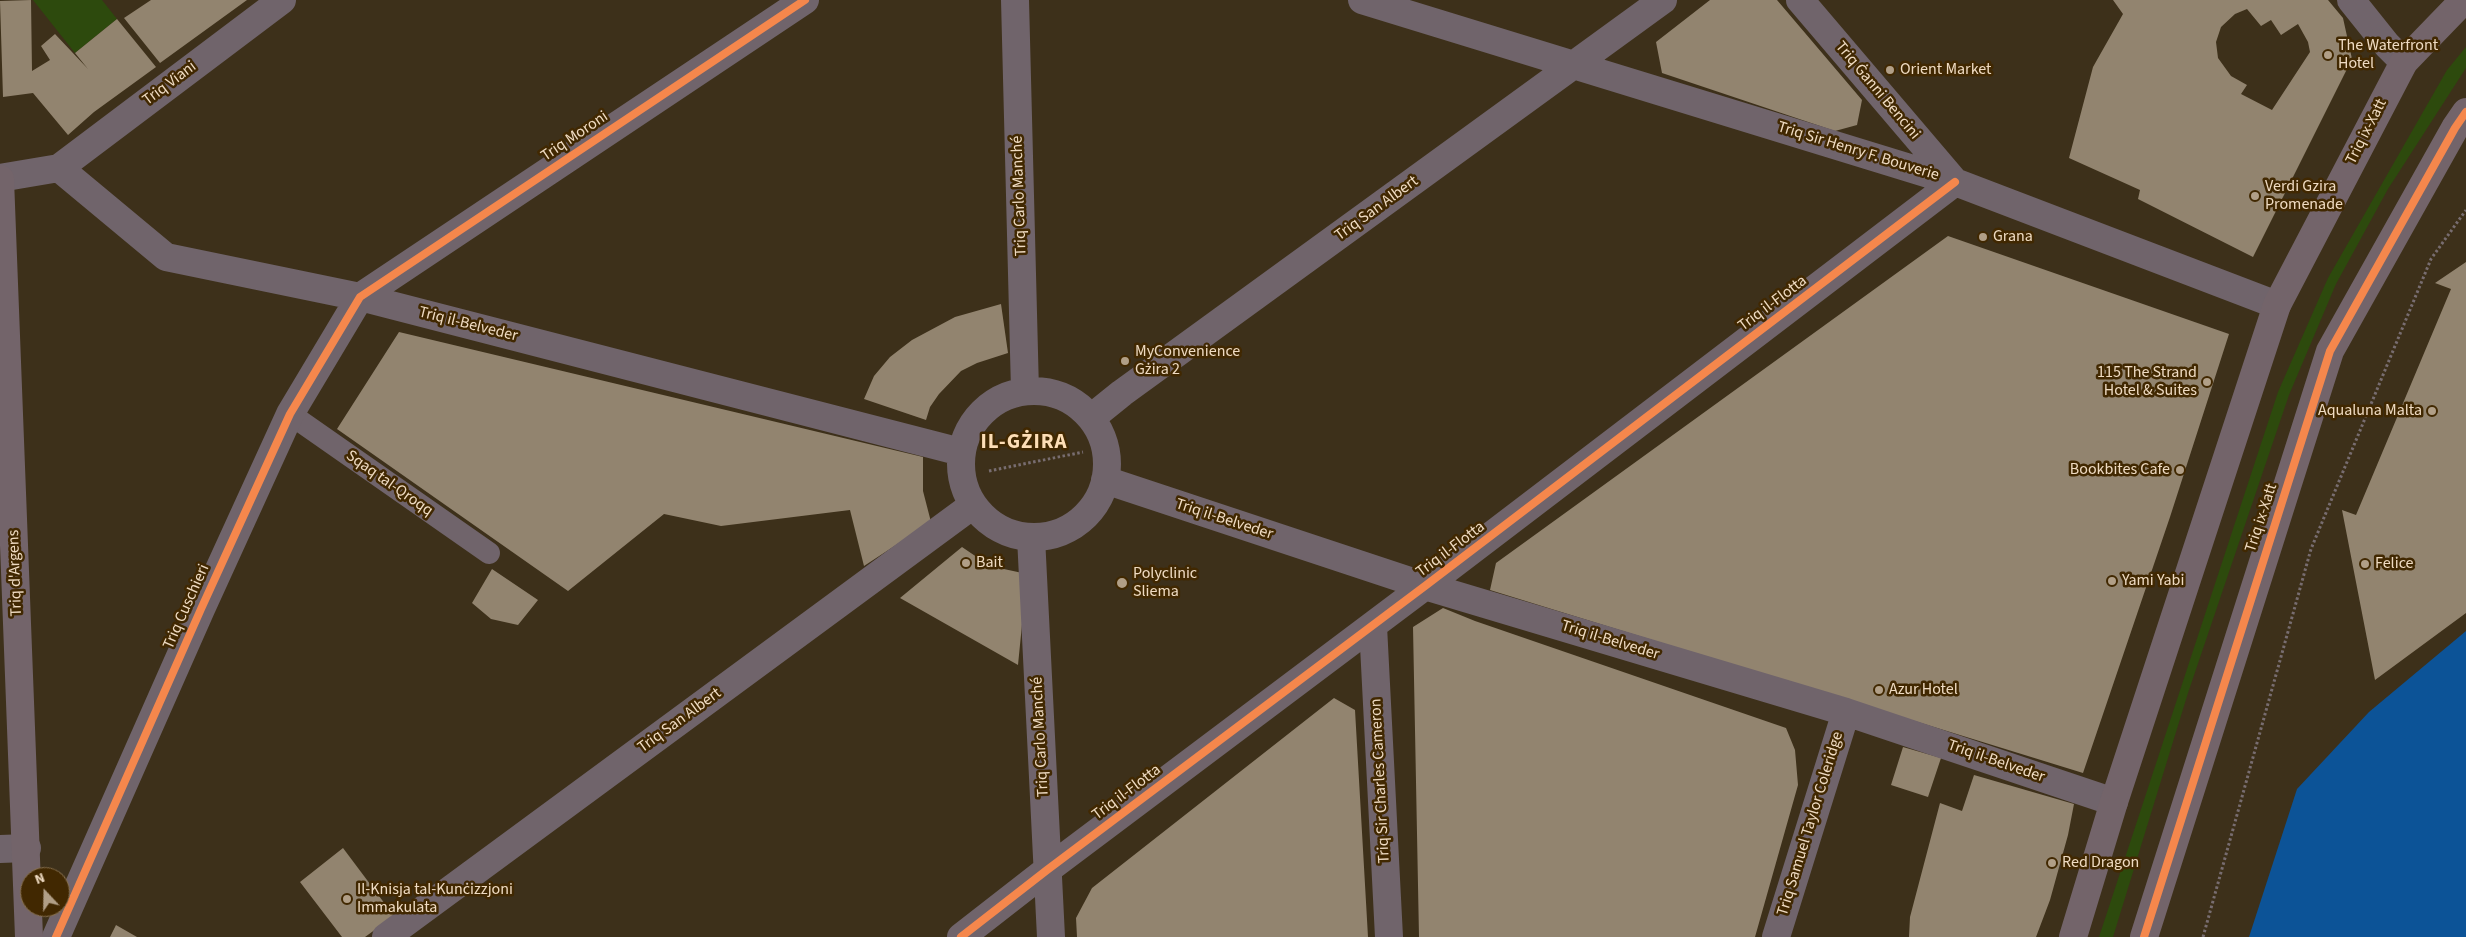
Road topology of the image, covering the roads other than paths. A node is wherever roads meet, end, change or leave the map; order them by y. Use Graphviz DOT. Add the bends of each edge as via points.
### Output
graph roads {
  1 [pos="282,0"];
  2 [pos="806,0"];
  3 [pos="1015,0"];
  4 [pos="1362,0"];
  5 [pos="1663,0"];
  6 [pos="1800,0"];
  7 [pos="2351,0"];
  8 [pos="2464,0"];
  9 [pos="2404,62"];
  10 [pos="1575,65"];
  11 [pos="2460,120"];
  12 [pos="59,168"];
  13 [pos="0,179"];
  14 [pos="1955,182"];
  15 [pos="360,297"];
  16 [pos="2277,305"];
  17 [pos="1025,391"];
  18 [pos="290,414"];
  19 [pos="1091,418"];
  20 [pos="962,464"];
  21 [pos="1105,480"];
  22 [pos="974,505"];
  23 [pos="1031,537"];
  24 [pos="489,553"];
  25 [pos="1425,586"];
  26 [pos="1373,626"];
  27 [pos="1846,712"];
  28 [pos="2114,802"];
  29 [pos="27,848"];
  30 [pos="0,849"];
  31 [pos="1047,870"];
  32 [pos="30,937"];
  33 [pos="56,937"];
  34 [pos="386,937"];
  35 [pos="962,937"];
  36 [pos="1051,937"];
  37 [pos="1389,937"];
  38 [pos="1776,937"];
  39 [pos="2073,937"];
  40 [pos="2144,937"];
  1 -- 12 [label="street, Triq Viani"];
  2 -- 15 [label="street, Triq Moroni"];
  3 -- 17 [label="street, Triq Carlo Manché"];
  4 -- 10 [label="street, Triq Sir Henry F. Bouverie"];
  5 -- 10 [label="street, Triq San Albert"];
  6 -- 14 [label="street, Triq Ġanni Bencini"];
  7 -- 9 [label="street"];
  8 -- 9 [label="main road, Triq ix-Xatt"];
  9 -- 16 [label="main road, Triq ix-Xatt"];
  10 -- 14 [label="street, Triq Sir Henry F. Bouverie"];
  10 -- 19 [label="street, Triq San Albert"];
  11 -- 40 [label="main road, Triq ix-Xatt" via="2330,351"];
  12 -- 13 [label="street"];
  12 -- 15 [label="street, Triq il-Belveder" via="166,257"];
  13 -- 29 [label="main road, Triq d'Argens"];
  14 -- 16 [label="street, Triq Sir Henry F. Bouverie"];
  14 -- 25 [label="street, Triq il-Flotta"];
  15 -- 18 [label="street, Triq Cuschieri"];
  15 -- 20 [label="street, Triq il-Belveder"];
  16 -- 28 [label="main road, Triq ix-Xatt"];
  17 -- 19 [label="street" via="1050,392 1072,402"];
  17 -- 20 [label="street" via="1003,398 983,411 969,430"];
  18 -- 24 [label="lane, Sqaq tal-Qroqq"];
  18 -- 33 [label="street, Triq Cuschieri"];
  19 -- 21 [label="street" via="1106,448"];
  20 -- 22 [label="street" via="966,492"];
  21 -- 23 [label="street" via="1096,503 1078,522 1056,534"];
  21 -- 25 [label="street, Triq il-Belveder"];
  22 -- 23 [label="street" via="989,521 1009,532"];
  22 -- 34 [label="street, Triq San Albert"];
  23 -- 31 [label="street, Triq Carlo Manché"];
  25 -- 26 [label="street, Triq il-Flotta"];
  25 -- 27 [label="street, Triq il-Belveder"];
  26 -- 31 [label="street, Triq il-Flotta"];
  26 -- 37 [label="street, Triq Sir Charles Cameron"];
  27 -- 28 [label="street, Triq il-Belveder"];
  27 -- 38 [label="street, Triq Samuel Taylor Coleridge"];
  28 -- 39 [label="main road, Triq ix-Xatt"];
  29 -- 30 [label="street"];
  29 -- 32 [label="main road, Triq d'Argens"];
  31 -- 35 [label="street, Triq il-Flotta"];
  31 -- 36 [label="street, Triq Carlo Manché"];
}
